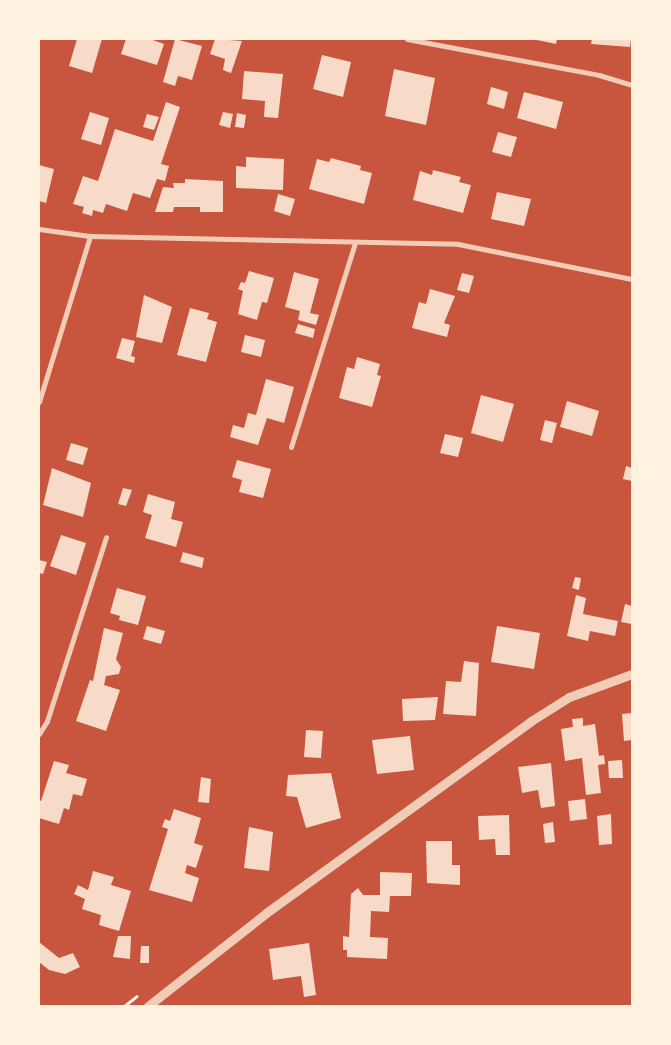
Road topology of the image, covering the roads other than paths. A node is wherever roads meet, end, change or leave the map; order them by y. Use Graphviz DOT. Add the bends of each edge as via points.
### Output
graph roads {
  1 [pos="408,39"];
  2 [pos="632,85"];
  3 [pos="39,230"];
  4 [pos="90,236"];
  5 [pos="355,243"];
  6 [pos="632,280"];
  7 [pos="39,402"];
  8 [pos="291,447"];
  9 [pos="106,537"];
  10 [pos="632,674"];
  11 [pos="39,734"];
  12 [pos="148,1006"];
  1 -- 2 [label="street" via="599,75"];
  3 -- 4 [label="street"];
  4 -- 5 [label="street"];
  4 -- 7 [label="street"];
  5 -- 6 [label="street" via="458,244"];
  5 -- 8 [label="street"];
  9 -- 11 [label="street" via="47,720"];
  10 -- 12 [label="street" via="569,697 531,721 266,913"];
}
